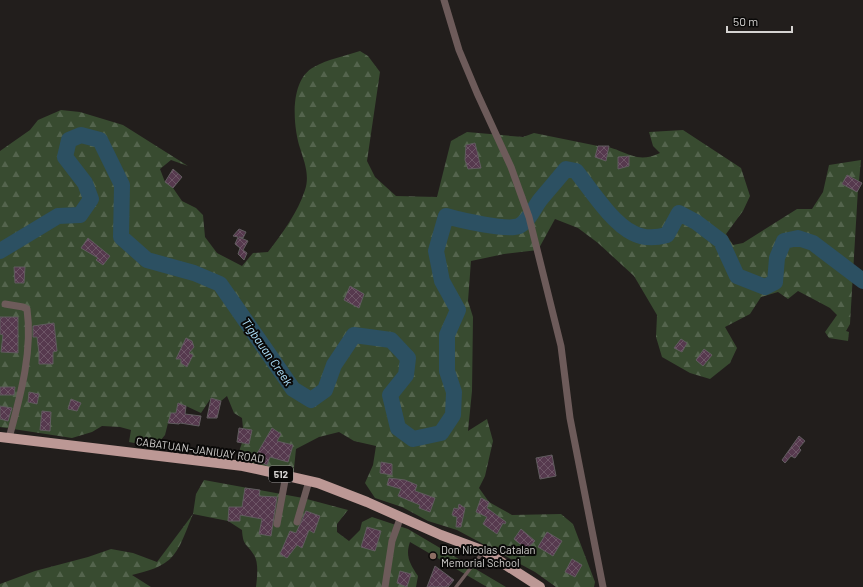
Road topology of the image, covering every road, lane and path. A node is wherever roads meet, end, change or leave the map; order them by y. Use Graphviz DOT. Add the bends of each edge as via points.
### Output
graph roads {
  1 [pos="444,0"];
  2 [pos="5,304"];
  3 [pos="5,437"];
  4 [pos="286,475"];
  5 [pos="309,481"];
  6 [pos="401,516"];
  7 [pos="297,522"];
  8 [pos="277,524"];
  9 [pos="484,551"];
  10 [pos="385,587"];
  11 [pos="456,587"];
  12 [pos="540,587"];
  13 [pos="602,587"];
  1 -- 13 [label="street" via="477,93 511,167 530,217 561,346 570,418"];
  2 -- 3 [label="street" via="28,309 29,338 23,377"];
  3 -- 4 [label="main road, CABATUAN-JANIUAY ROAD / 512" via="242,466"];
  4 -- 5 [label="main road, CABATUAN-JANIUAY ROAD / 512"];
  4 -- 8 [label="street"];
  5 -- 6 [label="main road, CABATUAN-JANIUAY ROAD / 512"];
  5 -- 7 [label="street"];
  6 -- 9 [label="main road, CABATUAN-JANIUAY ROAD / 512"];
  6 -- 10 [label="street" via="392,541"];
  9 -- 11 [label="lane"];
  9 -- 12 [label="main road, CABATUAN-JANIUAY ROAD / 512"];
}
